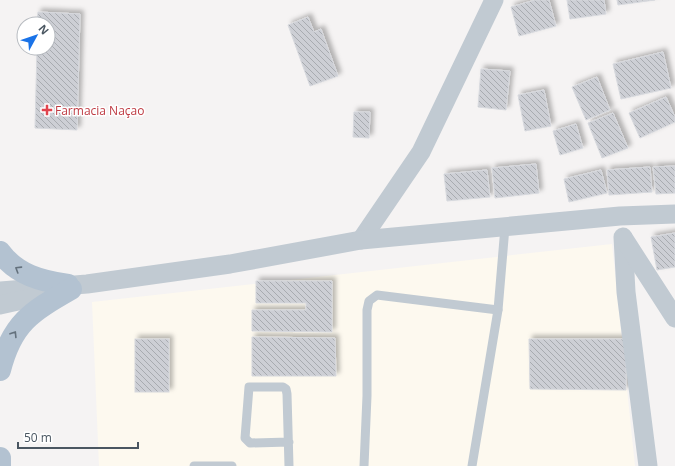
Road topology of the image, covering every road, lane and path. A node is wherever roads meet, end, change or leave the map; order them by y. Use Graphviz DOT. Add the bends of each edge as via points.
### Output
graph roads {
  1 [pos="494,0"];
  2 [pos="675,214"];
  3 [pos="620,216"];
  4 [pos="504,227"];
  5 [pos="623,237"];
  6 [pos="361,240"];
  7 [pos="0,252"];
  8 [pos="76,286"];
  9 [pos="0,291"];
  10 [pos="0,306"];
  11 [pos="498,310"];
  12 [pos="675,318"];
  13 [pos="0,370"];
  14 [pos="289,442"];
  15 [pos="0,458"];
  16 [pos="0,466"];
  17 [pos="194,466"];
  18 [pos="232,466"];
  19 [pos="290,466"];
  20 [pos="364,466"];
  21 [pos="472,466"];
  22 [pos="648,466"];
  1 -- 6 [label="street" via="421,152"];
  2 -- 3 [label="street"];
  3 -- 4 [label="street"];
  3 -- 5 [label="street"];
  4 -- 6 [label="street"];
  4 -- 11 [label="lane"];
  5 -- 12 [label="street"];
  5 -- 22 [label="street" via="628,307"];
  6 -- 8 [label="street" via="230,264"];
  8 -- 7 [label="main road, one-way" via="48,282 30,276 10,264"];
  8 -- 9 [label="street"];
  8 -- 10 [label="street"];
  13 -- 8 [label="main road, one-way" via="9,341 16,329 38,308"];
  11 -- 20 [label="lane" via="377,295 369,301"];
  11 -- 21 [label="lane"];
  14 -- 14 [label="lane" via="246,441 249,387 286,389"];
  14 -- 19 [label="lane"];
  15 -- 16 [label="main road"];
  17 -- 18 [label="lane"];
}
